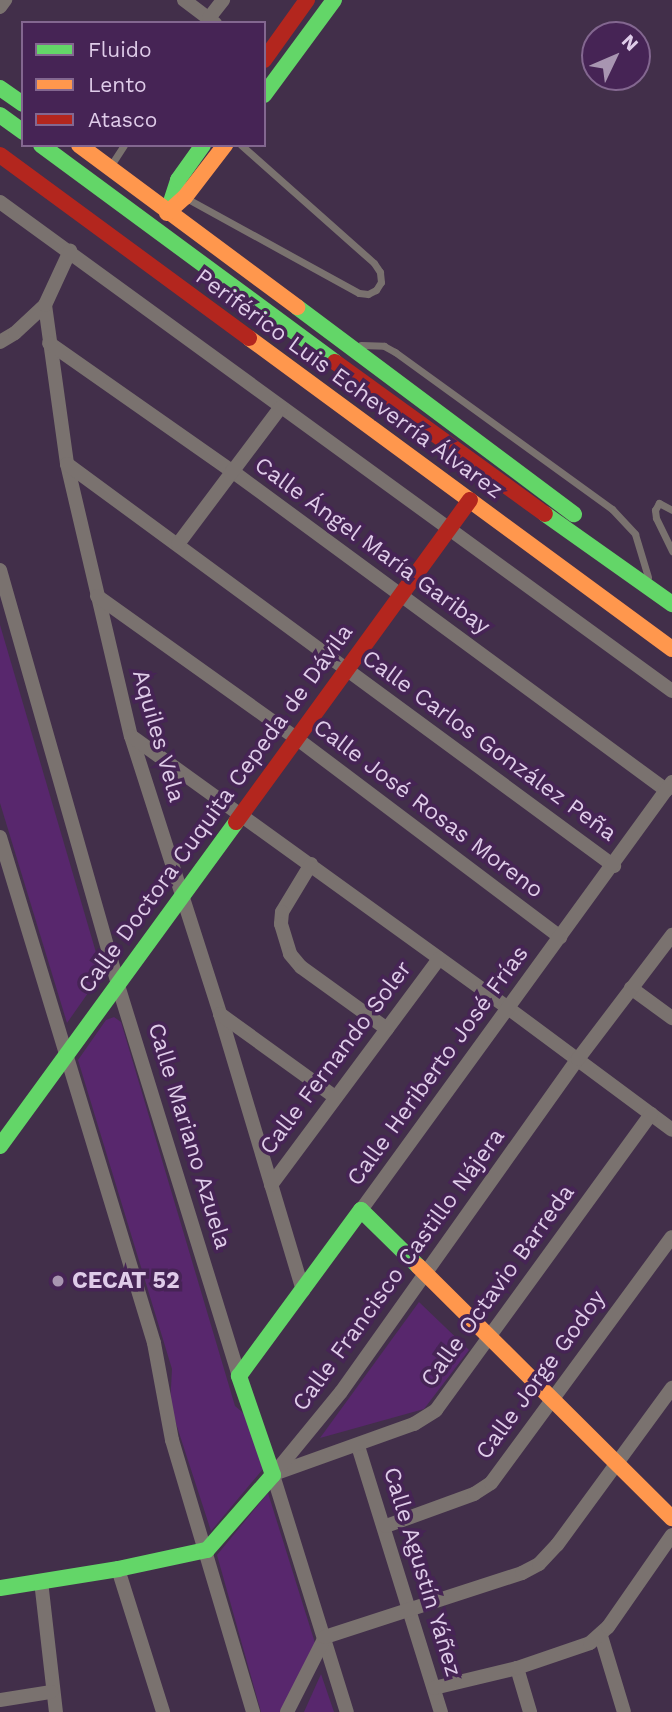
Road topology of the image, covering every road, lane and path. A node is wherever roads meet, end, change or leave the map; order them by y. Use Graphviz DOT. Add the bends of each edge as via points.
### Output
graph roads {
  1 [pos="5,0"];
  2 [pos="184,0"];
  3 [pos="223,0"];
  4 [pos="307,0"];
  5 [pos="334,0"];
  6 [pos="0,7"];
  7 [pos="212,21"];
  8 [pos="266,57"];
  9 [pos="266,61"];
  10 [pos="282,72"];
  11 [pos="0,88"];
  12 [pos="266,92"];
  13 [pos="21,103"];
  14 [pos="0,115"];
  15 [pos="21,131"];
  16 [pos="44,147"];
  17 [pos="82,147"];
  18 [pos="123,147"];
  19 [pos="202,147"];
  20 [pos="223,147"];
  21 [pos="243,147"];
  22 [pos="0,155"];
  23 [pos="110,167"];
  24 [pos="178,180"];
  25 [pos="135,187"];
  26 [pos="185,197"];
  27 [pos="0,202"];
  28 [pos="167,213"];
  29 [pos="78,214"];
  30 [pos="94,226"];
  31 [pos="221,250"];
  32 [pos="70,251"];
  33 [pos="174,284"];
  34 [pos="194,299"];
  35 [pos="45,305"];
  36 [pos="0,342"];
  37 [pos="49,343"];
  38 [pos="346,345"];
  39 [pos="281,407"];
  40 [pos="67,464"];
  41 [pos="232,471"];
  42 [pos="470,500"];
  43 [pos="672,510"];
  44 [pos="449,529"];
  45 [pos="178,544"];
  46 [pos="672,551"];
  47 [pos="0,570"];
  48 [pos="651,588"];
  49 [pos="400,595"];
  50 [pos="97,597"];
  51 [pos="672,604"];
  52 [pos="672,649"];
  53 [pos="348,670"];
  54 [pos="672,691"];
  55 [pos="131,736"];
  56 [pos="296,738"];
  57 [pos="669,786"];
  58 [pos="241,813"];
  59 [pos="0,837"];
  60 [pos="311,864"];
  61 [pos="614,866"];
  62 [pos="182,892"];
  63 [pos="672,935"];
  64 [pos="560,937"];
  65 [pos="439,959"];
  66 [pos="117,982"];
  67 [pos="631,988"];
  68 [pos="508,1008"];
  69 [pos="220,1014"];
  70 [pos="672,1018"];
  71 [pos="387,1029"];
  72 [pos="67,1054"];
  73 [pos="578,1059"];
  74 [pos="335,1097"];
  75 [pos="651,1114"];
  76 [pos="672,1130"];
  77 [pos="0,1146"];
  78 [pos="271,1185"];
  79 [pos="361,1210"];
  80 [pos="672,1237"];
  81 [pos="425,1275"];
  82 [pos="303,1291"];
  83 [pos="487,1337"];
  84 [pos="239,1376"];
  85 [pos="672,1388"];
  86 [pos="551,1400"];
  87 [pos="358,1446"];
  88 [pos="615,1463"];
  89 [pos="273,1475"];
  90 [pos="672,1518"];
  91 [pos="386,1526"];
  92 [pos="672,1535"];
  93 [pos="207,1550"];
  94 [pos="118,1569"];
  95 [pos="41,1581"];
  96 [pos="0,1588"];
  97 [pos="409,1608"];
  98 [pos="601,1636"];
  99 [pos="325,1637"];
  100 [pos="517,1668"];
  101 [pos="434,1688"];
  102 [pos="51,1692"];
  103 [pos="0,1700"];
  104 [pos="56,1712"];
  105 [pos="163,1712"];
  106 [pos="253,1712"];
  107 [pos="287,1712"];
  108 [pos="347,1712"];
  109 [pos="441,1712"];
  110 [pos="530,1712"];
  111 [pos="624,1712"];
  1 -- 6 [label="street"];
  2 -- 7 [label="street"];
  3 -- 7 [label="street"];
  4 -- 8 [label="main road"];
  5 -- 10 [label="main road"];
  9 -- 10 [label="street"];
  10 -- 12 [label="main road"];
  11 -- 13 [label="main road"];
  14 -- 15 [label="main road"];
  16 -- 48 [label="main road, Periférico Luis Echeverría Álvarez" via="503,485"];
  17 -- 23 [label="main road"];
  18 -- 23 [label="lane"];
  19 -- 24 [label="main road"];
  20 -- 26 [label="main road"];
  21 -- 26 [label="lane" via="374,263 381,282 376,290 359,293"];
  22 -- 29 [label="main road, Periférico Luis Echeverría Álvarez"];
  23 -- 25 [label="main road"];
  23 -- 29 [label="main road" via="102,197"];
  24 -- 25 [label="main road" via="160,187"];
  24 -- 28 [label="main road"];
  25 -- 28 [label="main road"];
  26 -- 28 [label="main road"];
  27 -- 32 [label="street"];
  28 -- 30 [label="main road" via="130,226"];
  28 -- 31 [label="main road"];
  28 -- 33 [label="main road" via="167,249"];
  29 -- 30 [label="main road, Periférico Luis Echeverría Álvarez"];
  30 -- 33 [label="main road, Periférico Luis Echeverría Álvarez"];
  31 -- 34 [label="main road" via="196,267 190,286"];
  31 -- 38 [label="main road"];
  32 -- 35 [label="street"];
  32 -- 39 [label="street"];
  33 -- 34 [label="main road, Periférico Luis Echeverría Álvarez"];
  34 -- 42 [label="main road, Periférico Luis Echeverría Álvarez"];
  35 -- 36 [label="street"];
  35 -- 37 [label="street, Aquiles Vela"];
  37 -- 40 [label="street, Aquiles Vela"];
  37 -- 41 [label="street, Calle Ángel María Garibay"];
  38 -- 48 [label="main road" via="629,556"];
  38 -- 48 [label="lane" via="389,348 612,509 635,534"];
  39 -- 41 [label="street"];
  39 -- 44 [label="street"];
  40 -- 45 [label="street, Calle Carlos González Peña"];
  40 -- 50 [label="street, Aquiles Vela"];
  41 -- 45 [label="street"];
  41 -- 49 [label="street, Calle Ángel María Garibay"];
  42 -- 44 [label="main road, Calle Doctora Cuquita Cepeda de Dávila"];
  42 -- 52 [label="main road, Periférico Luis Echeverría Álvarez"];
  43 -- 46 [label="lane" via="659,503 655,510"];
  44 -- 49 [label="main road, Calle Doctora Cuquita Cepeda de Dávila"];
  44 -- 54 [label="street"];
  45 -- 53 [label="street, Calle Carlos González Peña"];
  47 -- 66 [label="street, Calle Mariano Azuela"];
  48 -- 51 [label="main road, Periférico Luis Echeverría Álvarez"];
  49 -- 53 [label="main road, Calle Doctora Cuquita Cepeda de Dávila"];
  49 -- 57 [label="street, Calle Ángel María Garibay"];
  50 -- 55 [label="street, Aquiles Vela"];
  50 -- 56 [label="street, Calle José Rosas Moreno"];
  53 -- 56 [label="main road, Calle Doctora Cuquita Cepeda de Dávila"];
  53 -- 61 [label="street, Calle Carlos González Peña"];
  55 -- 58 [label="street"];
  55 -- 62 [label="street, Aquiles Vela"];
  56 -- 58 [label="main road, Calle Doctora Cuquita Cepeda de Dávila"];
  56 -- 64 [label="street, Calle José Rosas Moreno"];
  57 -- 61 [label="street, Calle Heriberto José Frías"];
  58 -- 60 [label="street"];
  58 -- 62 [label="main road, Calle Doctora Cuquita Cepeda de Dávila"];
  59 -- 72 [label="street"];
  60 -- 65 [label="street"];
  60 -- 71 [label="street" via="282,912 290,954 301,967"];
  61 -- 64 [label="street, Calle Heriberto José Frías"];
  62 -- 66 [label="main road, Calle Doctora Cuquita Cepeda de Dávila"];
  62 -- 69 [label="street, Aquiles Vela"];
  63 -- 67 [label="street, Calle Francisco Castillo Nájera"];
  64 -- 68 [label="street, Calle Heriberto José Frías"];
  65 -- 68 [label="street"];
  65 -- 71 [label="street, Calle Fernando Soler"];
  66 -- 72 [label="main road, Calle Doctora Cuquita Cepeda de Dávila"];
  66 -- 84 [label="street, Calle Mariano Azuela"];
  67 -- 70 [label="street"];
  67 -- 73 [label="street, Calle Francisco Castillo Nájera"];
  68 -- 73 [label="street"];
  68 -- 79 [label="street, Calle Heriberto José Frías"];
  69 -- 74 [label="street"];
  69 -- 78 [label="street, Aquiles Vela"];
  71 -- 74 [label="street, Calle Fernando Soler"];
  72 -- 77 [label="main road, Calle Doctora Cuquita Cepeda de Dávila"];
  72 -- 93 [label="street" via="154,1343 172,1440"];
  73 -- 75 [label="street"];
  73 -- 81 [label="street, Calle Francisco Castillo Nájera"];
  74 -- 78 [label="street, Calle Fernando Soler"];
  75 -- 76 [label="street"];
  75 -- 83 [label="street, Calle Octavio Barreda"];
  78 -- 82 [label="street, Aquiles Vela"];
  79 -- 81 [label="main road"];
  79 -- 82 [label="main road, Calle Heriberto José Frías"];
  80 -- 86 [label="street, Calle Jorge Godoy"];
  81 -- 83 [label="main road"];
  81 -- 89 [label="street, Calle Francisco Castillo Nájera" via="323,1416"];
  82 -- 84 [label="main road, Calle Heriberto José Frías"];
  83 -- 86 [label="main road"];
  83 -- 87 [label="street, Calle Octavio Barreda" via="436,1410"];
  84 -- 89 [label="main road, Calle Mariano Azuela"];
  85 -- 88 [label="street"];
  86 -- 88 [label="main road"];
  86 -- 91 [label="street, Calle Jorge Godoy" via="491,1483 474,1494"];
  87 -- 89 [label="street, Calle Octavio Barreda"];
  87 -- 91 [label="street, Calle Agustín Yáñez"];
  88 -- 90 [label="main road"];
  88 -- 97 [label="street" via="539,1564"];
  89 -- 93 [label="main road, Calle Francisco Castillo Nájera"];
  89 -- 99 [label="street, Calle Mariano Azuela"];
  91 -- 97 [label="street, Calle Agustín Yáñez"];
  92 -- 98 [label="street"];
  93 -- 94 [label="main road"];
  93 -- 106 [label="street"];
  94 -- 95 [label="main road"];
  94 -- 105 [label="street"];
  95 -- 96 [label="main road"];
  95 -- 102 [label="street"];
  97 -- 99 [label="street"];
  97 -- 101 [label="street, Calle Agustín Yáñez"];
  98 -- 100 [label="street"];
  98 -- 111 [label="street"];
  99 -- 107 [label="street"];
  99 -- 108 [label="street, Calle Mariano Azuela"];
  100 -- 101 [label="street"];
  100 -- 110 [label="street"];
  101 -- 109 [label="street, Calle Agustín Yáñez"];
  102 -- 103 [label="street"];
  102 -- 104 [label="street"];
}
